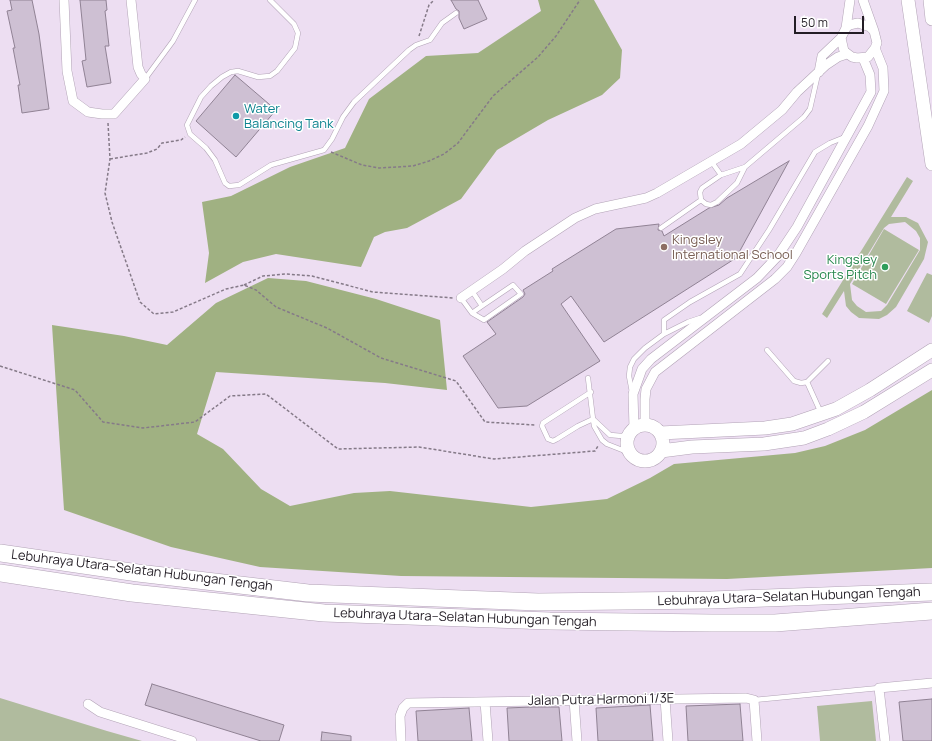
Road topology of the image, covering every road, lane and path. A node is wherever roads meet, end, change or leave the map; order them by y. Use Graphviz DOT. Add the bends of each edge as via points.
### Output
graph roads {
  1 [pos="64,0"];
  2 [pos="132,0"];
  3 [pos="194,0"];
  4 [pos="270,0"];
  5 [pos="434,0"];
  6 [pos="580,0"];
  7 [pos="850,0"];
  8 [pos="863,0"];
  9 [pos="908,0"];
  10 [pos="930,0"];
  11 [pos="456,13"];
  12 [pos="932,19"];
  13 [pos="846,28"];
  14 [pos="874,31"];
  15 [pos="842,38"];
  16 [pos="416,45"];
  17 [pos="875,48"];
  18 [pos="847,54"];
  19 [pos="863,58"];
  20 [pos="819,72"];
  21 [pos="145,79"];
  22 [pos="114,114"];
  23 [pos="190,134"];
  24 [pos="849,135"];
  25 [pos="324,150"];
  26 [pos="110,159"];
  27 [pos="711,161"];
  28 [pos="932,164"];
  29 [pos="745,167"];
  30 [pos="721,176"];
  31 [pos="701,200"];
  32 [pos="661,228"];
  33 [pos="244,286"];
  34 [pos="472,291"];
  35 [pos="461,298"];
  36 [pos="482,306"];
  37 [pos="472,313"];
  38 [pos="705,316"];
  39 [pos="664,334"];
  40 [pos="767,350"];
  41 [pos="932,350"];
  42 [pos="828,361"];
  43 [pos="0,366"];
  44 [pos="932,370"];
  45 [pos="588,378"];
  46 [pos="807,382"];
  47 [pos="591,392"];
  48 [pos="633,394"];
  49 [pos="822,415"];
  50 [pos="593,419"];
  51 [pos="542,426"];
  52 [pos="637,428"];
  53 [pos="660,433"];
  54 [pos="602,440"];
  55 [pos="661,451"];
  56 [pos="630,454"];
  57 [pos="0,553"];
  58 [pos="0,573"];
  59 [pos="932,592"];
  60 [pos="932,611"];
  61 [pos="932,683"];
  62 [pos="879,688"];
  63 [pos="665,699"];
  64 [pos="574,700"];
  65 [pos="754,700"];
  66 [pos="485,702"];
  67 [pos="88,704"];
  68 [pos="192,741"];
  69 [pos="401,741"];
  70 [pos="488,741"];
  71 [pos="577,741"];
  72 [pos="668,741"];
  73 [pos="757,741"];
  74 [pos="886,741"];
  1 -- 22 [label="street" via="69,82 73,101 92,113"];
  2 -- 21 [label="street" via="138,67"];
  3 -- 21 [label="lane" via="173,41"];
  4 -- 23 [label="lane" via="294,24 298,32 295,48 270,76 258,77 244,72 231,72 211,86 201,97 189,118 187,125"];
  5 -- 16 [label="path" via="429,5"];
  6 -- 25 [label="path" via="556,36 538,57 493,96 458,143 444,154 429,162 413,166 380,168"];
  7 -- 13 [label="street"];
  8 -- 14 [label="street"];
  9 -- 28 [label="main road"];
  10 -- 12 [label="main road"];
  11 -- 16 [label="lane" via="442,23 430,40"];
  13 -- 14 [label="street" via="858,23"];
  13 -- 15 [label="street"];
  14 -- 17 [label="street" via="877,43"];
  15 -- 18 [label="street" via="842,47"];
  15 -- 20 [label="street" via="822,56"];
  16 -- 25 [label="lane" via="354,102"];
  17 -- 19 [label="street"];
  17 -- 52 [label="street" via="883,68 884,91 868,126 796,253 775,279 655,372 646,388"];
  18 -- 19 [label="street"];
  18 -- 20 [label="street" via="831,61"];
  19 -- 24 [label="street" via="870,76 871,92"];
  20 -- 27 [label="street" via="782,110 741,144"];
  20 -- 29 [label="lane" via="810,109 804,117"];
  21 -- 22 [label="street"];
  22 -- 26 [label="path" via="108,122"];
  23 -- 25 [label="lane" via="206,148 229,186 239,185 270,165"];
  23 -- 26 [label="path" via="181,140 162,143 157,149 147,153"];
  24 -- 38 [label="street" via="777,257 757,278"];
  24 -- 39 [label="lane" via="815,152 740,274 664,320"];
  26 -- 33 [label="path" via="105,193 112,222 140,302 154,314 173,312 226,289"];
  27 -- 30 [label="lane"];
  27 -- 34 [label="street" via="646,198 601,208 575,218"];
  29 -- 30 [label="lane"];
  29 -- 31 [label="lane" via="737,183 717,202 711,205"];
  30 -- 31 [label="lane" via="702,188"];
  31 -- 32 [label="lane"];
  33 -- 35 [label="path" via="263,276 286,274 312,276 373,292"];
  33 -- 51 [label="path" via="256,290 276,307 327,328 381,358 456,381 485,422"];
  34 -- 35 [label="street"];
  34 -- 36 [label="lane"];
  35 -- 37 [label="lane"];
  36 -- 37 [label="lane"];
  36 -- 37 [label="lane" via="513,285 521,292 484,320"];
  38 -- 39 [label="lane"];
  38 -- 48 [label="street" via="651,359 642,369"];
  39 -- 48 [label="lane" via="634,359 629,376"];
  40 -- 46 [label="lane" via="794,381"];
  41 -- 49 [label="main road" via="870,390"];
  42 -- 46 [label="lane"];
  43 -- 54 [label="path" via="75,390 103,422 143,428 195,422 230,396 266,394 338,449 419,447 494,458 595,451"];
  44 -- 55 [label="main road" via="864,412 828,430 804,438 764,444"];
  45 -- 47 [label="lane"];
  46 -- 49 [label="lane"];
  47 -- 50 [label="lane"];
  47 -- 51 [label="lane" via="545,420"];
  48 -- 52 [label="street"];
  49 -- 53 [label="main road" via="778,427"];
  50 -- 51 [label="lane" via="553,441 548,439"];
  50 -- 52 [label="lane" via="610,435 622,436"];
  50 -- 54 [label="lane"];
  52 -- 53 [label="main road" via="651,426"];
  52 -- 56 [label="main road" via="627,445"];
  53 -- 55 [label="main road" via="663,442"];
  54 -- 56 [label="lane"];
  55 -- 56 [label="main road" via="646,461"];
  57 -- 59 [label="highway, Lebuhraya Utara–Selatan Hubungan Tengah" via="138,573 308,593 538,602 711,600"];
  58 -- 60 [label="highway, Lebuhraya Utara–Selatan Hubungan Tengah" via="132,593 324,613 542,621 775,623"];
  61 -- 62 [label="street"];
  62 -- 65 [label="lane"];
  62 -- 74 [label="street"];
  63 -- 64 [label="street, Jalan Putra Harmoni 1/3E"];
  63 -- 65 [label="street, Jalan Putra Harmoni 1/3E"];
  63 -- 72 [label="street"];
  64 -- 66 [label="street, Jalan Putra Harmoni 1/3E"];
  64 -- 71 [label="street"];
  65 -- 73 [label="street"];
  66 -- 69 [label="street, Jalan Putra Harmoni 1/3E" via="408,703 400,716"];
  66 -- 70 [label="street"];
  67 -- 68 [label="street" via="100,712"];
}
